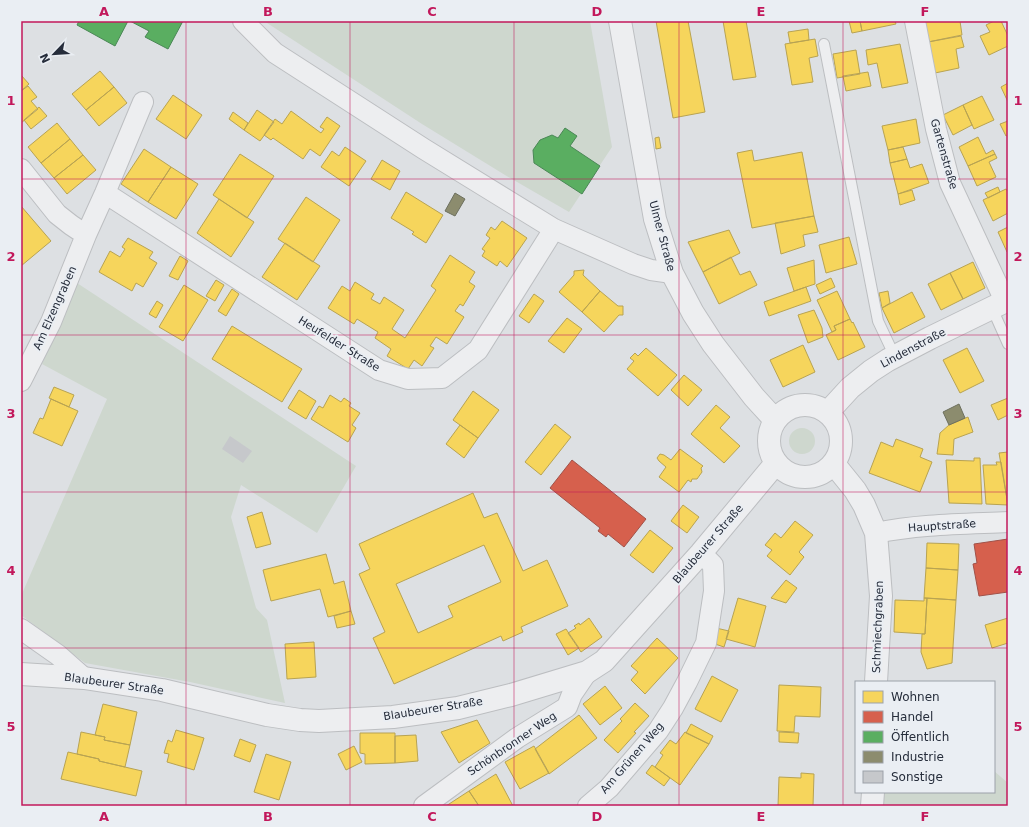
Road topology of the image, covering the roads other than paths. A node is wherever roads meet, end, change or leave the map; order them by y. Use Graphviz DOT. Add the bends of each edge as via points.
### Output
graph roads {
  1 [pos="243,21"];
  2 [pos="620,21"];
  3 [pos="915,21"];
  4 [pos="824,44"];
  5 [pos="143,102"];
  6 [pos="21,169"];
  7 [pos="105,193"];
  8 [pos="554,230"];
  9 [pos="86,235"];
  10 [pos="672,273"];
  11 [pos="1002,303"];
  12 [pos="1008,344"];
  13 [pos="895,357"];
  14 [pos="21,381"];
  15 [pos="828,412"];
  16 [pos="775,420"];
  17 [pos="776,463"];
  18 [pos="834,464"];
  19 [pos="1008,522"];
  20 [pos="876,533"];
  21 [pos="701,553"];
  22 [pos="21,628"];
  23 [pos="587,672"];
  24 [pos="21,674"];
  25 [pos="84,678"];
  26 [pos="876,681"];
  27 [pos="872,793"];
  28 [pos="424,806"];
  29 [pos="588,806"];
  30 [pos="872,806"];
  1 -- 8 [label="street" via="275,53"];
  2 -- 10 [label="street, Ulmer Straße" via="656,219"];
  3 -- 11 [label="street, Gartenstraße" via="936,129 950,183"];
  4 -- 13 [label="lane" via="878,322"];
  5 -- 7 [label="street, Am Elzengraben"];
  6 -- 9 [label="street" via="57,214"];
  7 -- 8 [label="street, Heufelder Straße" via="379,370 408,379 442,378 478,350"];
  7 -- 9 [label="street, Am Elzengraben"];
  8 -- 10 [label="street" via="633,264"];
  9 -- 14 [label="street, Am Elzengraben" via="51,322"];
  10 -- 16 [label="street, Ulmer Straße" via="713,344 754,398"];
  11 -- 12 [label="lane"];
  11 -- 13 [label="street, Lindenstraße"];
  13 -- 15 [label="street, Lindenstraße" via="871,371 850,388"];
  15 -- 16 [label="street" via="814,405 800,405 786,410"];
  15 -- 18 [label="street" via="837,423 842,437 840,451"];
  16 -- 17 [label="street" via="769,442"];
  17 -- 18 [label="street" via="786,472 798,477 824,473"];
  17 -- 21 [label="street, Blaubeurer Straße"];
  18 -- 20 [label="street, Schmiechgraben" via="855,490"];
  19 -- 20 [label="street, Hauptstraße" via="937,524"];
  20 -- 26 [label="street, Schmiechgraben" via="881,596"];
  21 -- 23 [label="street, Blaubeurer Straße" via="604,661"];
  21 -- 29 [label="street, Am Grünen Weg" via="713,565 714,591 706,643 673,708 658,731 608,788"];
  22 -- 25 [label="street"];
  23 -- 25 [label="street, Blaubeurer Straße" via="458,708 393,717 319,721 267,715 162,690"];
  23 -- 28 [label="street, Schönbronner Weg" via="572,694 567,707 516,738"];
  24 -- 25 [label="street, Blaubeurer Straße"];
  27 -- 30 [label="street"];
}
